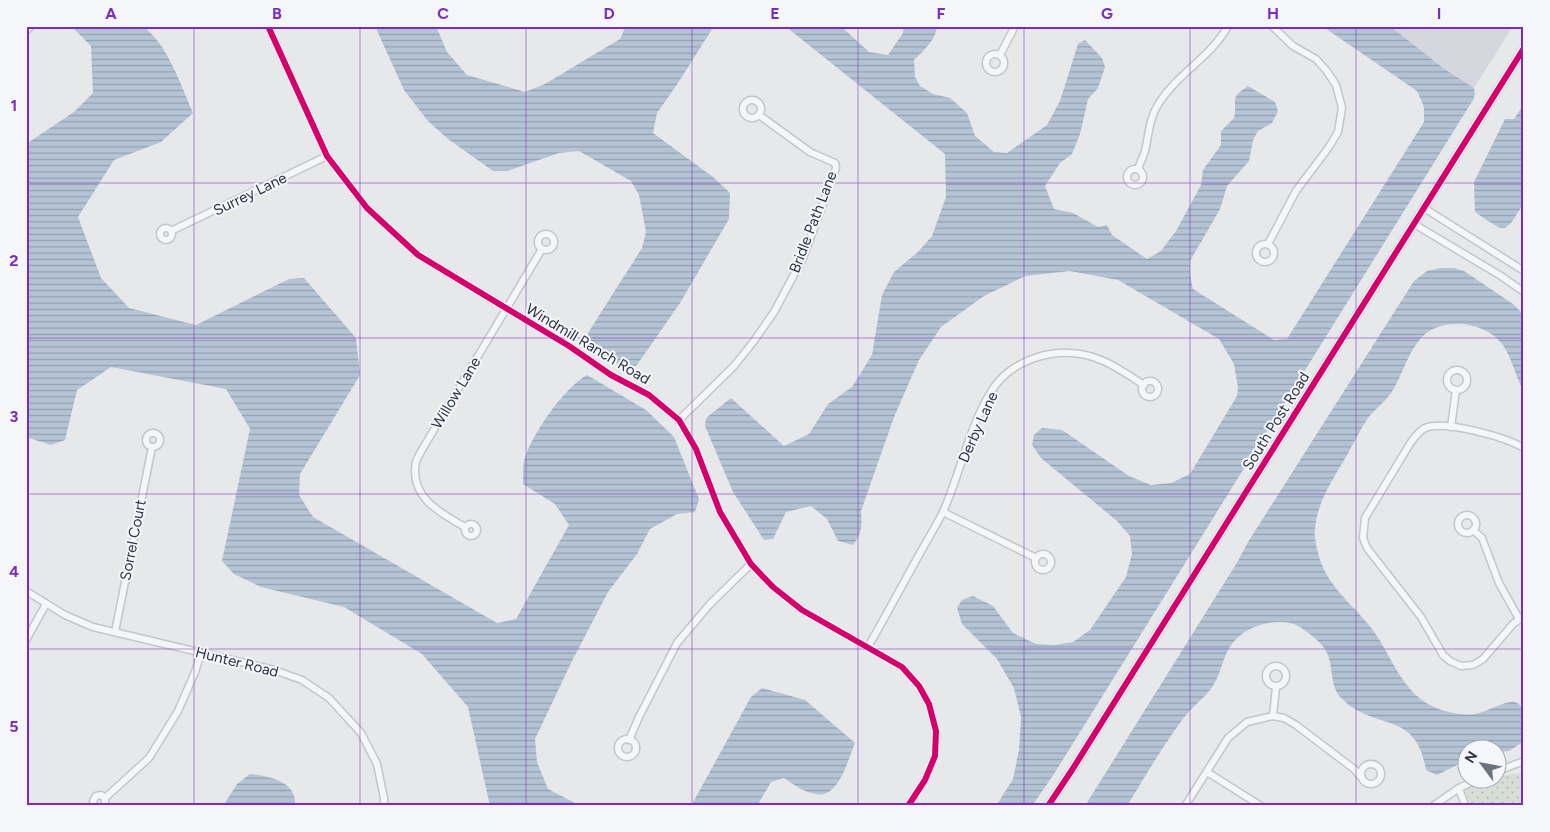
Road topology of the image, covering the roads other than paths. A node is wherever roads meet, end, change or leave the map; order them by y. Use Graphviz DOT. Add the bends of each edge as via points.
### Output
graph roads {
  1 [pos="31,26"];
  2 [pos="268,26"];
  3 [pos="1015,26"];
  4 [pos="1228,26"];
  5 [pos="1272,26"];
  6 [pos="26,31"];
  7 [pos="1524,48"];
  8 [pos="1000,55"];
  9 [pos="759,115"];
  10 [pos="328,156"];
  11 [pos="1138,169"];
  12 [pos="1424,208"];
  13 [pos="1414,224"];
  14 [pos="171,231"];
  15 [pos="1268,244"];
  16 [pos="542,249"];
  17 [pos="1524,272"];
  18 [pos="1524,292"];
  19 [pos="507,309"];
  20 [pos="1144,385"];
  21 [pos="1456,390"];
  22 [pos="678,420"];
  23 [pos="1451,427"];
  24 [pos="152,447"];
  25 [pos="1524,448"];
  26 [pos="943,512"];
  27 [pos="465,527"];
  28 [pos="1473,530"];
  29 [pos="1036,558"];
  30 [pos="751,564"];
  31 [pos="26,592"];
  32 [pos="46,604"];
  33 [pos="1521,617"];
  34 [pos="115,632"];
  35 [pos="26,640"];
  36 [pos="868,648"];
  37 [pos="200,653"];
  38 [pos="1276,687"];
  39 [pos="1273,716"];
  40 [pos="629,740"];
  41 [pos="1522,764"];
  42 [pos="1508,768"];
  43 [pos="1207,772"];
  44 [pos="1361,777"];
  45 [pos="1458,789"];
  46 [pos="1460,790"];
  47 [pos="106,802"];
  48 [pos="94,806"];
  49 [pos="384,806"];
  50 [pos="908,806"];
  51 [pos="1048,806"];
  52 [pos="1185,806"];
  53 [pos="1261,806"];
  54 [pos="1433,806"];
  55 [pos="1465,806"];
  1 -- 6 [label="street"];
  2 -- 10 [label="street, Windmill Ranch Road"];
  3 -- 8 [label="street"];
  4 -- 11 [label="street" via="1209,52 1171,86 1158,104"];
  5 -- 15 [label="street" via="1326,70 1336,85 1342,108 1338,132 1296,191"];
  7 -- 12 [label="street, South Post Road"];
  9 -- 22 [label="street, Bridle Path Lane" via="810,152 835,163 836,168 803,258 774,312 734,366"];
  10 -- 14 [label="street, Surrey Lane"];
  10 -- 19 [label="street, Windmill Ranch Road" via="366,208 418,255"];
  12 -- 13 [label="street, South Post Road"];
  12 -- 17 [label="street"];
  13 -- 18 [label="street"];
  13 -- 51 [label="street, South Post Road"];
  16 -- 19 [label="street, Willow Lane"];
  19 -- 22 [label="street, Windmill Ranch Road" via="611,375 649,395"];
  19 -- 27 [label="street, Willow Lane" via="416,463 416,479 428,502 438,512"];
  20 -- 26 [label="street, Derby Lane" via="1100,359 1075,353 1038,356 1018,366 1002,378 989,395"];
  21 -- 23 [label="street"];
  22 -- 30 [label="street, Windmill Ranch Road" via="696,449 720,512"];
  23 -- 25 [label="street" via="1492,435"];
  23 -- 33 [label="street" via="1426,428 1411,442 1365,518 1363,538 1373,557 1421,617 1443,655 1450,661 1461,666 1473,665 1483,659"];
  24 -- 34 [label="street, Sorrel Court"];
  26 -- 29 [label="street"];
  26 -- 36 [label="street, Derby Lane"];
  28 -- 33 [label="street" via="1482,538 1499,583"];
  30 -- 36 [label="street, Windmill Ranch Road" via="802,610"];
  30 -- 40 [label="street" via="710,604 677,644"];
  31 -- 32 [label="street, Hunter Road"];
  32 -- 34 [label="street, Hunter Road" via="72,618"];
  32 -- 35 [label="street"];
  34 -- 37 [label="street, Hunter Road"];
  36 -- 50 [label="street, Windmill Ranch Road" via="902,667 919,686 929,704 936,731 935,756 925,780"];
  37 -- 47 [label="street" via="178,711 149,758"];
  37 -- 49 [label="street, Hunter Road" via="274,670 302,680 329,698 361,733 376,764"];
  38 -- 39 [label="street"];
  39 -- 43 [label="street" via="1247,722 1228,738"];
  39 -- 44 [label="street" via="1296,725"];
  41 -- 42 [label="street"];
  43 -- 52 [label="street"];
  43 -- 53 [label="street"];
  45 -- 54 [label="street"];
  46 -- 55 [label="street"];
  47 -- 48 [label="street" via="101,796 96,796"];
}
